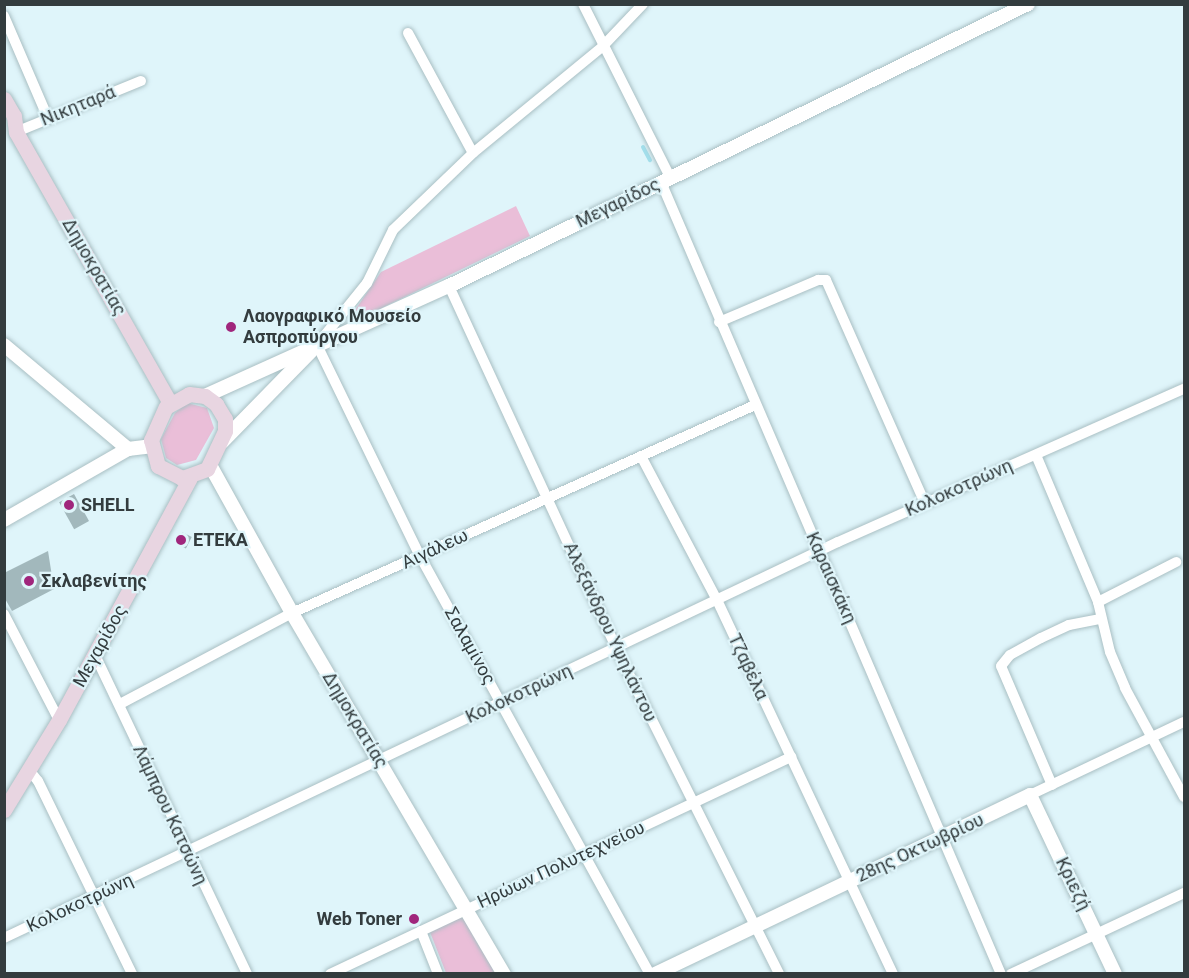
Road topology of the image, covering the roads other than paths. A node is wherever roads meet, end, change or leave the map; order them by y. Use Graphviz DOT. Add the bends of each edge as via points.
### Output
graph roads {
  1 [pos="583,4"];
  2 [pos="643,4"];
  3 [pos="1028,4"];
  4 [pos="4,16"];
  5 [pos="408,33"];
  6 [pos="602,47"];
  7 [pos="141,81"];
  8 [pos="4,99"];
  9 [pos="48,118"];
  10 [pos="10,129"];
  11 [pos="473,153"];
  12 [pos="666,179"];
  13 [pos="449,286"];
  14 [pos="719,322"];
  15 [pos="4,345"];
  16 [pos="317,345"];
  17 [pos="1185,389"];
  18 [pos="205,396"];
  19 [pos="170,403"];
  20 [pos="755,405"];
  21 [pos="222,442"];
  22 [pos="151,446"];
  23 [pos="128,448"];
  24 [pos="1036,455"];
  25 [pos="641,456"];
  26 [pos="210,465"];
  27 [pos="190,478"];
  28 [pos="547,496"];
  29 [pos="925,503"];
  30 [pos="4,520"];
  31 [pos="820,551"];
  32 [pos="420,556"];
  33 [pos="1176,562"];
  34 [pos="717,600"];
  35 [pos="1098,602"];
  36 [pos="292,613"];
  37 [pos="4,614"];
  38 [pos="1100,619"];
  39 [pos="616,648"];
  40 [pos="95,656"];
  41 [pos="501,702"];
  42 [pos="120,704"];
  43 [pos="59,720"];
  44 [pos="1185,722"];
  45 [pos="1154,736"];
  46 [pos="791,757"];
  47 [pos="379,761"];
  48 [pos="28,771"];
  49 [pos="1052,785"];
  50 [pos="1030,795"];
  51 [pos="1185,796"];
  52 [pos="692,803"];
  53 [pos="4,810"];
  54 [pos="944,836"];
  55 [pos="186,852"];
  56 [pos="582,855"];
  57 [pos="851,880"];
  58 [pos="1185,893"];
  59 [pos="96,895"];
  60 [pos="467,909"];
  61 [pos="755,926"];
  62 [pos="421,931"];
  63 [pos="1096,932"];
  64 [pos="4,938"];
  65 [pos="132,974"];
  66 [pos="247,974"];
  67 [pos="330,974"];
  68 [pos="438,974"];
  69 [pos="504,974"];
  70 [pos="650,974"];
  71 [pos="655,974"];
  72 [pos="779,974"];
  73 [pos="893,974"];
  74 [pos="1001,974"];
  75 [pos="1011,974"];
  76 [pos="1115,974"];
  1 -- 6 [label="street, Καραισκάκη"];
  2 -- 6 [label="street"];
  3 -- 12 [label="street, Μεγαρίδος"];
  4 -- 9 [label="street"];
  5 -- 11 [label="street"];
  6 -- 11 [label="street"];
  6 -- 12 [label="street, Καραισκάκη"];
  7 -- 9 [label="street, Νικηταρά"];
  8 -- 10 [label="main road, Δημοκρατίας" via="14,116"];
  9 -- 10 [label="street, Νικηταρά"];
  10 -- 19 [label="main road, Δημοκρατίας"];
  11 -- 16 [label="street" via="393,230 367,283"];
  12 -- 13 [label="street, Μεγαρίδος"];
  12 -- 14 [label="street, Καραισκάκη"];
  13 -- 16 [label="street, Μεγαρίδος"];
  13 -- 28 [label="street, Αλεξάνδρου Υψηλάντου"];
  14 -- 20 [label="street, Καραισκάκη"];
  14 -- 29 [label="street" via="826,280"];
  15 -- 23 [label="street"];
  16 -- 18 [label="street, Μεγαρίδος"];
  16 -- 21 [label="street"];
  16 -- 32 [label="street, Σαλαμίνος"];
  17 -- 24 [label="street, Κολοκοτρώνη"];
  18 -- 19 [label="main road" via="189,394"];
  18 -- 21 [label="main road" via="223,413 226,426"];
  19 -- 22 [label="main road" via="154,430"];
  20 -- 25 [label="street, Αιγάλεω"];
  20 -- 31 [label="street, Καραισκάκη"];
  21 -- 26 [label="main road"];
  22 -- 23 [label="street"];
  22 -- 27 [label="main road" via="162,470"];
  23 -- 30 [label="street"];
  24 -- 29 [label="street, Κολοκοτρώνη"];
  24 -- 35 [label="street"];
  25 -- 28 [label="street, Αιγάλεω"];
  25 -- 34 [label="street, Τζαβέλα"];
  26 -- 27 [label="main road"];
  26 -- 36 [label="street, Δημοκρατίας"];
  27 -- 40 [label="main road, Μεγαρίδος"];
  28 -- 32 [label="street, Αιγάλεω"];
  28 -- 39 [label="street, Αλεξάνδρου Υψηλάντου"];
  29 -- 31 [label="street, Κολοκοτρώνη"];
  31 -- 34 [label="street, Κολοκοτρώνη"];
  31 -- 54 [label="street, Καραισκάκη"];
  32 -- 36 [label="street, Αιγάλεω"];
  32 -- 41 [label="street, Σαλαμίνος"];
  33 -- 35 [label="street"];
  34 -- 39 [label="street, Κολοκοτρώνη"];
  34 -- 46 [label="street, Τζαβέλα"];
  35 -- 38 [label="street"];
  36 -- 42 [label="street, Αιγάλεω"];
  36 -- 47 [label="street, Δημοκρατίας"];
  37 -- 43 [label="street"];
  38 -- 45 [label="street" via="1125,688"];
  38 -- 49 [label="street" via="1069,625 1041,638 1010,655 1002,666"];
  39 -- 41 [label="street, Κολοκοτρώνη"];
  39 -- 52 [label="street, Αλεξάνδρου Υψηλάντου"];
  40 -- 42 [label="street, Λάμπρου Κατσώνη"];
  40 -- 43 [label="main road, Μεγαρίδος"];
  41 -- 47 [label="street, Κολοκοτρώνη"];
  41 -- 56 [label="street, Σαλαμίνος"];
  42 -- 55 [label="street, Λάμπρου Κατσώνη"];
  43 -- 48 [label="main road, Μεγαρίδος"];
  44 -- 45 [label="street, 28ης Οκτωβρίου"];
  45 -- 49 [label="street, 28ης Οκτωβρίου"];
  45 -- 51 [label="street"];
  46 -- 52 [label="street, Ηρώων Πολυτεχνείου"];
  46 -- 57 [label="street, Τζαβέλα"];
  47 -- 55 [label="street, Κολοκοτρώνη"];
  47 -- 60 [label="street, Δημοκρατίας"];
  48 -- 53 [label="main road, Μεγαρίδος"];
  48 -- 59 [label="street" via="38,781"];
  49 -- 50 [label="street, 28ης Οκτωβρίου"];
  50 -- 54 [label="street, 28ης Οκτωβρίου"];
  50 -- 63 [label="street, Κριεζή"];
  52 -- 56 [label="street, Ηρώων Πολυτεχνείου"];
  52 -- 61 [label="street, Αλεξάνδρου Υψηλάντου"];
  54 -- 57 [label="street, 28ης Οκτωβρίου"];
  54 -- 74 [label="street, Καραισκάκη"];
  55 -- 59 [label="street, Κολοκοτρώνη"];
  55 -- 66 [label="street, Λάμπρου Κατσώνη"];
  56 -- 60 [label="street, Ηρώων Πολυτεχνείου"];
  56 -- 70 [label="street, Σαλαμίνος"];
  57 -- 61 [label="street, 28ης Οκτωβρίου"];
  57 -- 73 [label="street, Τζαβέλα"];
  58 -- 63 [label="street"];
  59 -- 64 [label="street, Κολοκοτρώνη"];
  59 -- 65 [label="street"];
  60 -- 62 [label="street, Ηρώων Πολυτεχνείου"];
  60 -- 69 [label="street, Δημοκρατίας"];
  61 -- 71 [label="street, 28ης Οκτωβρίου"];
  61 -- 72 [label="street, Αλεξάνδρου Υψηλάντου"];
  62 -- 67 [label="street, Ηρώων Πολυτεχνείου"];
  62 -- 68 [label="street"];
  63 -- 75 [label="street"];
  63 -- 76 [label="street, Κριεζή"];
}
